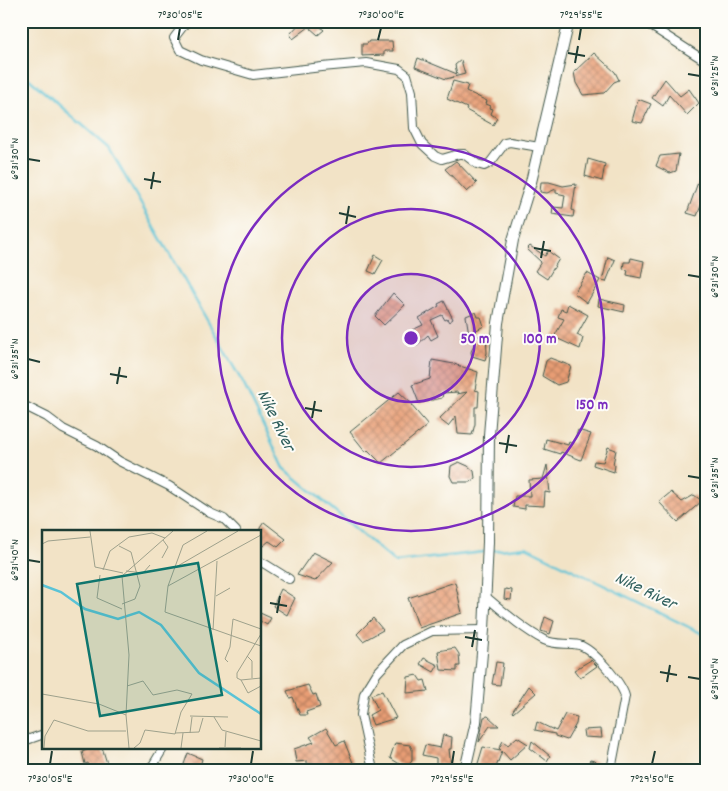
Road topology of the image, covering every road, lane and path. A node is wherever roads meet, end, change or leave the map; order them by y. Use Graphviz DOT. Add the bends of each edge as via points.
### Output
graph roads {
  1 [pos="187,21"];
  2 [pos="569,21"];
  3 [pos="643,21"];
  4 [pos="707,62"];
  5 [pos="539,147"];
  6 [pos="21,404"];
  7 [pos="235,530"];
  8 [pos="261,562"];
  9 [pos="289,579"];
  10 [pos="485,596"];
  11 [pos="484,630"];
  12 [pos="21,727"];
  13 [pos="42,735"];
  14 [pos="22,742"];
  15 [pos="163,748"];
  16 [pos="150,770"];
  17 [pos="373,770"];
  18 [pos="466,770"];
  19 [pos="611,770"];
  1 -- 5 [label="street" via="174,38 180,50 200,60 253,76 366,63 399,69 407,75 412,92 414,128 422,144 434,156 442,158 464,154 484,166 505,143"];
  2 -- 5 [label="street"];
  3 -- 4 [label="street"];
  5 -- 10 [label="street" via="513,240 498,323 489,435"];
  6 -- 7 [label="street" via="169,486 224,519"];
  8 -- 9 [label="street"];
  10 -- 11 [label="street"];
  10 -- 19 [label="street" via="547,642 583,647 606,666 623,688 625,696"];
  11 -- 17 [label="street" via="432,631 403,645 377,673 364,694 361,715"];
  11 -- 18 [label="street" via="476,722"];
  12 -- 14 [label="street"];
  13 -- 14 [label="street"];
  15 -- 16 [label="street"];
}
